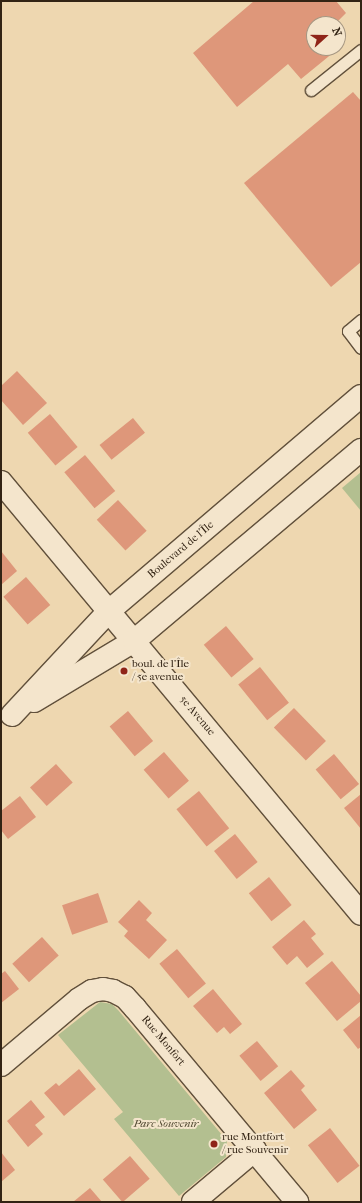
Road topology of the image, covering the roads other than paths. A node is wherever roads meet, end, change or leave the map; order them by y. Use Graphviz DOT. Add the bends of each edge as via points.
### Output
graph roads {
  1 [pos="361,50"];
  2 [pos="311,90"];
  3 [pos="361,320"];
  4 [pos="361,348"];
  5 [pos="361,396"];
  6 [pos="361,450"];
  7 [pos="1,482"];
  8 [pos="109,611"];
  9 [pos="134,640"];
  10 [pos="6,719"];
  11 [pos="361,914"];
  12 [pos="1,1065"];
  13 [pos="255,1150"];
  14 [pos="193,1202"];
  15 [pos="297,1202"];
  1 -- 2 [label="lane"];
  3 -- 4 [label="lane" via="348,331"];
  5 -- 8 [label="street, Boulevard de l'Île"];
  6 -- 9 [label="street, Boulevard de l'Île"];
  7 -- 8 [label="street, 5e Avenue"];
  8 -- 9 [label="street, 5e Avenue"];
  8 -- 10 [label="street, Boulevard de l'Île"];
  9 -- 10 [label="street, Boulevard de l'Île"];
  9 -- 11 [label="street, 5e Avenue"];
  12 -- 13 [label="street, Rue Monfort" via="79,999 92,991 113,991 125,997 135,1008"];
  13 -- 14 [label="street"];
  13 -- 15 [label="street, Rue Monfort"];
}
